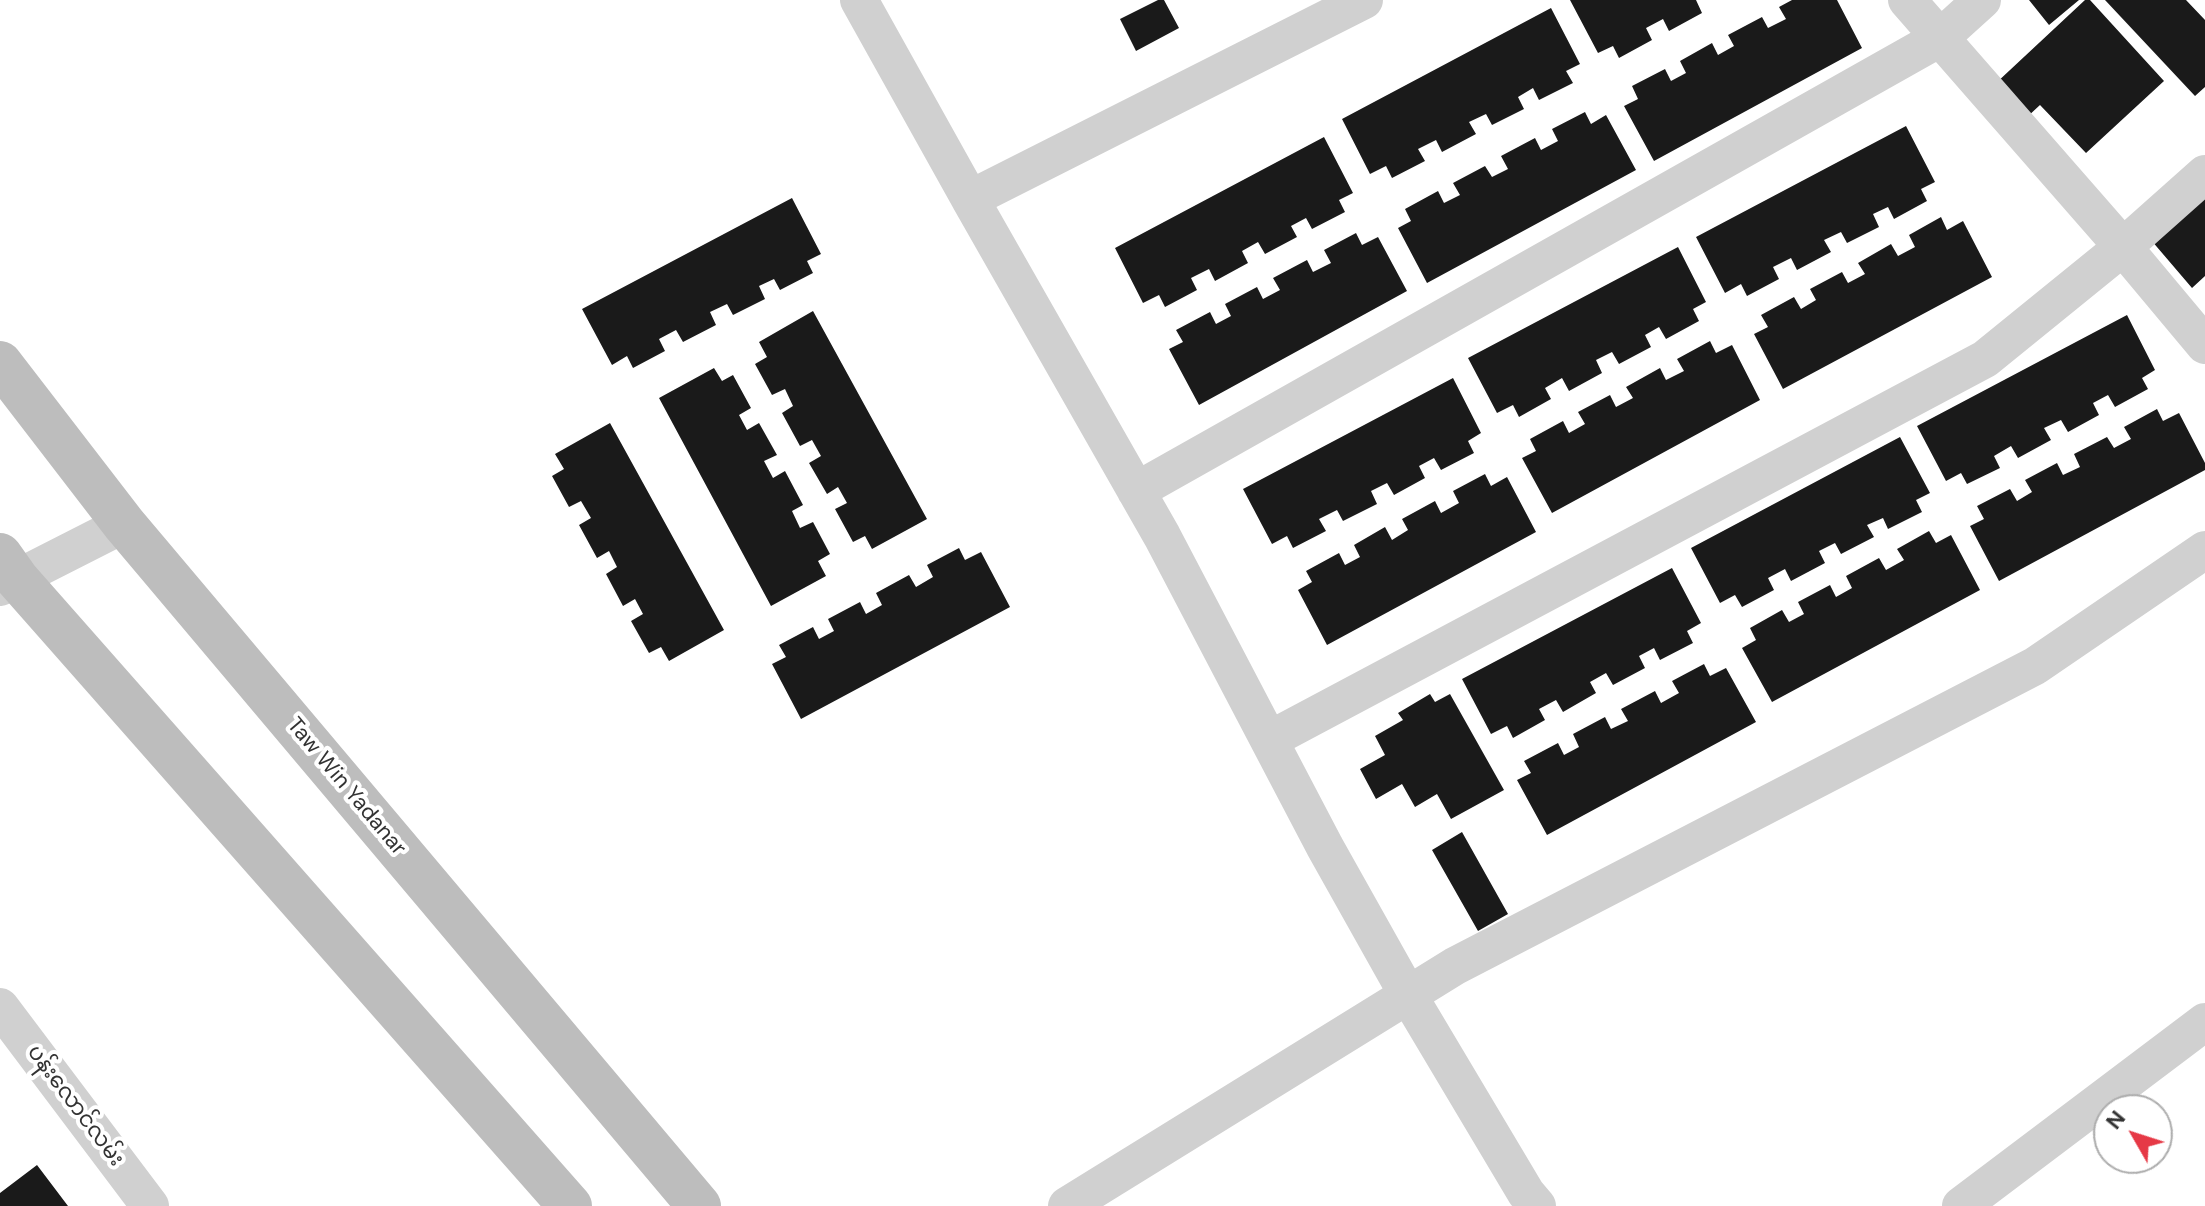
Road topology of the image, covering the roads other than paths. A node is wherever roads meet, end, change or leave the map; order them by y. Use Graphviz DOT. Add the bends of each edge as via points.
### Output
graph roads {
  1 [pos="859,0"];
  2 [pos="1364,0"];
  3 [pos="1907,0"];
  4 [pos="1982,0"];
  5 [pos="1940,38"];
  6 [pos="2205,174"];
  7 [pos="970,199"];
  8 [pos="2123,247"];
  9 [pos="2205,345"];
  10 [pos="0,363"];
  11 [pos="1136,491"];
  12 [pos="124,524"];
  13 [pos="2205,550"];
  14 [pos="6,574"];
  15 [pos="1269,740"];
  16 [pos="1408,995"];
  17 [pos="0,1007"];
  18 [pos="2205,1022"];
  19 [pos="1981,1201"];
  20 [pos="150,1206"];
  21 [pos="570,1206"];
  22 [pos="699,1206"];
  23 [pos="1067,1206"];
  24 [pos="1537,1206"];
  1 -- 7 [label="street"];
  2 -- 7 [label="street"];
  3 -- 5 [label="street"];
  4 -- 5 [label="street"];
  5 -- 8 [label="street"];
  5 -- 11 [label="street"];
  6 -- 8 [label="street"];
  7 -- 11 [label="street"];
  8 -- 9 [label="street"];
  8 -- 15 [label="street" via="1985,359"];
  10 -- 12 [label="main road, Taw Win Yadanar"];
  11 -- 15 [label="street"];
  12 -- 14 [label="street"];
  12 -- 22 [label="main road, Taw Win Yadanar"];
  13 -- 16 [label="street" via="2035,666"];
  14 -- 21 [label="main road"];
  15 -- 16 [label="street"];
  16 -- 23 [label="street"];
  16 -- 24 [label="street"];
  17 -- 20 [label="street, ပန်းလောင်လမ်း"];
  18 -- 19 [label="street"];
}
